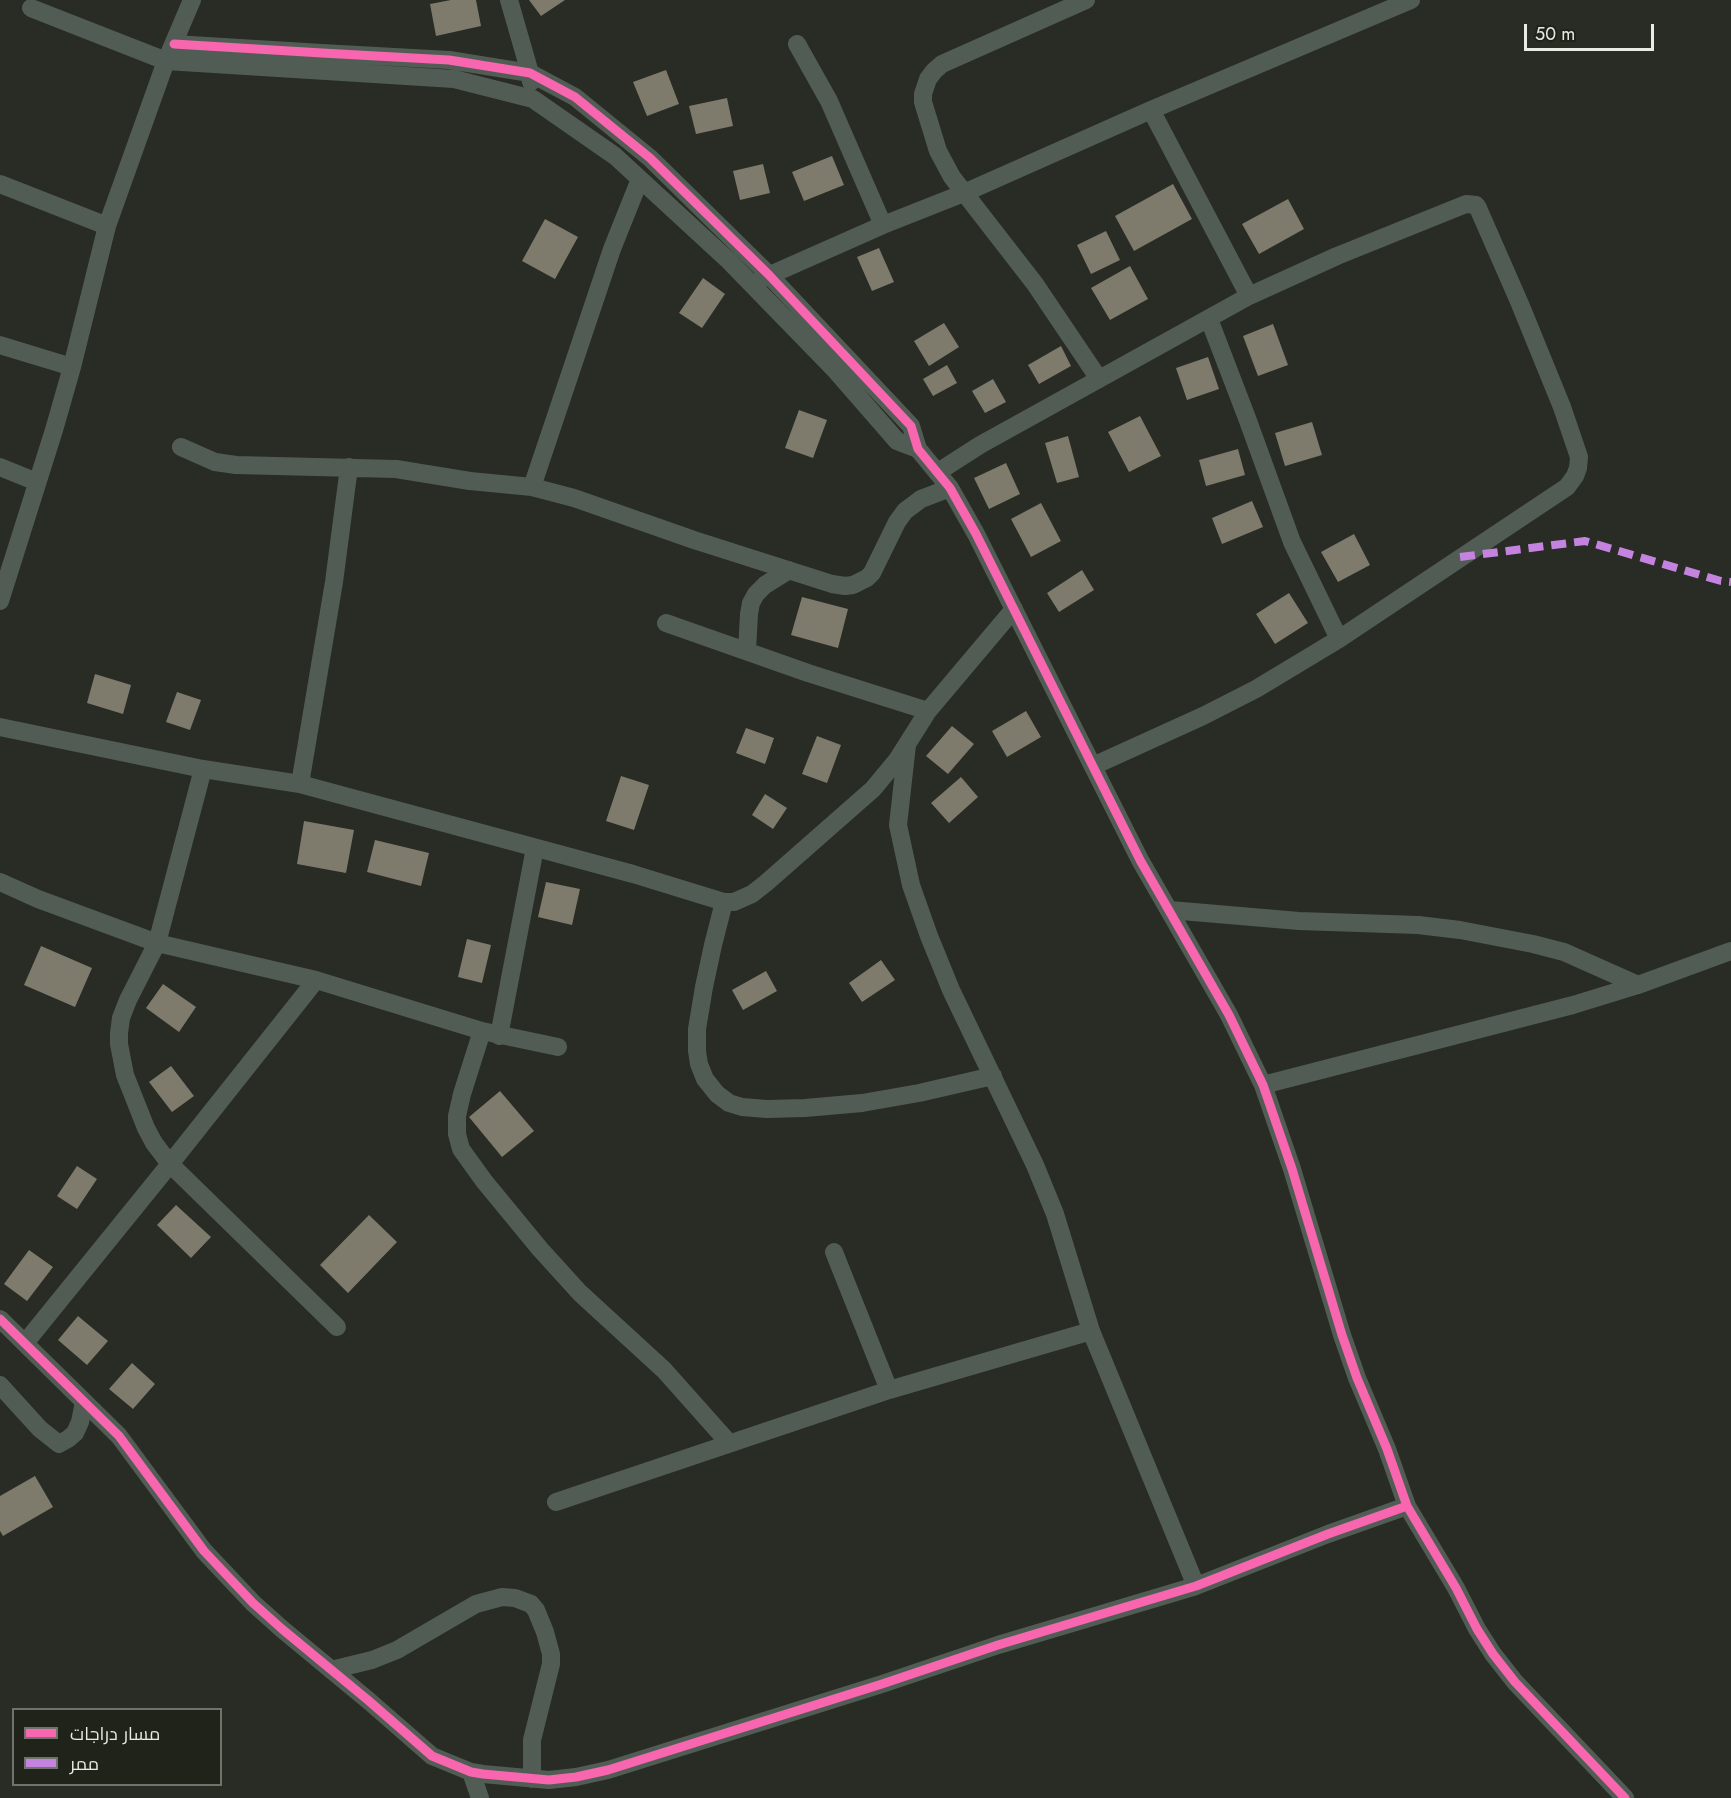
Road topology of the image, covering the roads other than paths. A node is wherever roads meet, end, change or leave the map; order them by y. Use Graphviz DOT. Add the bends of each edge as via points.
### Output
graph roads {
  1 [pos="192,0"];
  2 [pos="509,0"];
  3 [pos="1086,0"];
  4 [pos="1411,0"];
  5 [pos="31,9"];
  6 [pos="174,44"];
  7 [pos="797,44"];
  8 [pos="166,61"];
  9 [pos="321,62"];
  10 [pos="530,73"];
  11 [pos="533,99"];
  12 [pos="1151,110"];
  13 [pos="640,179"];
  14 [pos="0,184"];
  15 [pos="964,193"];
  16 [pos="883,225"];
  17 [pos="107,226"];
  18 [pos="769,275"];
  19 [pos="751,284"];
  20 [pos="1249,296"];
  21 [pos="1209,319"];
  22 [pos="0,345"];
  23 [pos="72,367"];
  24 [pos="1099,379"];
  25 [pos="181,447"];
  26 [pos="918,449"];
  27 [pos="0,466"];
  28 [pos="349,467"];
  29 [pos="938,472"];
  30 [pos="37,482"];
  31 [pos="532,487"];
  32 [pos="950,488"];
  33 [pos="789,570"];
  34 [pos="0,601"];
  35 [pos="1014,609"];
  36 [pos="666,623"];
  37 [pos="1339,639"];
  38 [pos="747,651"];
  39 [pos="928,711"];
  40 [pos="0,727"];
  41 [pos="908,743"];
  42 [pos="1093,766"];
  43 [pos="203,769"];
  44 [pos="300,784"];
  45 [pos="535,848"];
  46 [pos="0,882"];
  47 [pos="724,902"];
  48 [pos="1170,910"];
  49 [pos="157,943"];
  50 [pos="1731,951"];
  51 [pos="316,980"];
  52 [pos="1638,984"];
  53 [pos="490,1034"];
  54 [pos="558,1047"];
  55 [pos="993,1076"];
  56 [pos="1263,1085"];
  57 [pos="171,1164"];
  58 [pos="834,1252"];
  59 [pos="0,1319"];
  60 [pos="337,1327"];
  61 [pos="1091,1331"];
  62 [pos="25,1343"];
  63 [pos="0,1385"];
  64 [pos="889,1390"];
  65 [pos="84,1402"];
  66 [pos="729,1443"];
  67 [pos="556,1502"];
  68 [pos="1407,1506"];
  69 [pos="1196,1586"];
  70 [pos="331,1670"];
  71 [pos="471,1772"];
  72 [pos="532,1779"];
  73 [pos="480,1798"];
  74 [pos="1625,1798"];
  1 -- 6 [label="street"];
  2 -- 10 [label="street"];
  3 -- 15 [label="street" via="942,64 928,80 923,94 928,124 944,163"];
  4 -- 12 [label="street"];
  5 -- 8 [label="street"];
  6 -- 8 [label="street"];
  6 -- 9 [label="street"];
  7 -- 16 [label="street" via="829,100"];
  8 -- 9 [label="street"];
  8 -- 17 [label="street"];
  9 -- 10 [label="street" via="449,60"];
  9 -- 11 [label="street" via="454,79"];
  10 -- 11 [label="street"];
  10 -- 18 [label="street" via="575,97 650,158"];
  11 -- 13 [label="street" via="615,156"];
  12 -- 15 [label="street"];
  12 -- 20 [label="street"];
  13 -- 19 [label="street"];
  13 -- 31 [label="street" via="612,249"];
  14 -- 17 [label="street"];
  15 -- 16 [label="street"];
  15 -- 24 [label="street" via="1035,284"];
  16 -- 18 [label="street"];
  17 -- 23 [label="street"];
  18 -- 19 [label="street"];
  18 -- 26 [label="street" via="911,426"];
  19 -- 26 [label="street" via="897,441"];
  20 -- 21 [label="street"];
  20 -- 37 [label="street" via="1457,207 1469,204 1478,208 1562,407 1579,457 1578,468 1567,487"];
  21 -- 24 [label="street"];
  21 -- 37 [label="street" via="1292,543"];
  22 -- 23 [label="street"];
  23 -- 30 [label="street"];
  24 -- 29 [label="street"];
  25 -- 28 [label="street" via="215,462 236,465"];
  26 -- 29 [label="street"];
  27 -- 30 [label="street"];
  28 -- 31 [label="street" via="396,469"];
  28 -- 44 [label="street"];
  29 -- 32 [label="street"];
  30 -- 34 [label="street"];
  31 -- 33 [label="street"];
  32 -- 33 [label="street" via="921,499 905,511 867,578 845,586"];
  32 -- 35 [label="street"];
  33 -- 38 [label="street" via="765,585 751,603"];
  35 -- 39 [label="street"];
  35 -- 42 [label="street"];
  36 -- 38 [label="street"];
  37 -- 42 [label="street" via="1256,689"];
  38 -- 39 [label="street"];
  39 -- 41 [label="street"];
  40 -- 43 [label="street"];
  41 -- 47 [label="street" via="873,789 806,850 752,894"];
  41 -- 55 [label="street" via="898,825 905,864 951,990"];
  42 -- 48 [label="street"];
  43 -- 44 [label="street"];
  43 -- 49 [label="street"];
  44 -- 45 [label="street"];
  45 -- 47 [label="street"];
  45 -- 53 [label="street"];
  46 -- 49 [label="street"];
  47 -- 55 [label="street" via="704,987 697,1051 705,1079 729,1103 767,1109 828,1106 919,1094"];
  48 -- 52 [label="street" via="1460,930 1564,952"];
  48 -- 56 [label="street"];
  49 -- 51 [label="street"];
  49 -- 57 [label="street" via="128,1000 118,1033 125,1075 138,1110 154,1143"];
  50 -- 52 [label="street"];
  51 -- 53 [label="street"];
  51 -- 57 [label="street"];
  52 -- 56 [label="street" via="1524,1019"];
  53 -- 54 [label="street"];
  53 -- 66 [label="street" via="462,1094 457,1116 461,1149 580,1293 664,1370"];
  55 -- 61 [label="street" via="1055,1214"];
  56 -- 68 [label="street" via="1342,1335"];
  57 -- 60 [label="street"];
  57 -- 62 [label="street"];
  58 -- 64 [label="street"];
  59 -- 62 [label="street"];
  61 -- 64 [label="street"];
  61 -- 69 [label="street"];
  62 -- 65 [label="street"];
  63 -- 65 [label="street" via="58,1444 75,1433"];
  64 -- 66 [label="street"];
  65 -- 70 [label="street" via="119,1436 227,1577"];
  66 -- 67 [label="street"];
  68 -- 69 [label="street"];
  68 -- 74 [label="street" via="1493,1654"];
  69 -- 72 [label="street" via="609,1770 576,1778"];
  70 -- 71 [label="street" via="432,1756"];
  70 -- 72 [label="street" via="397,1650 476,1604 502,1597 531,1604 551,1654 532,1740"];
  71 -- 72 [label="street"];
  71 -- 73 [label="street"];
}
